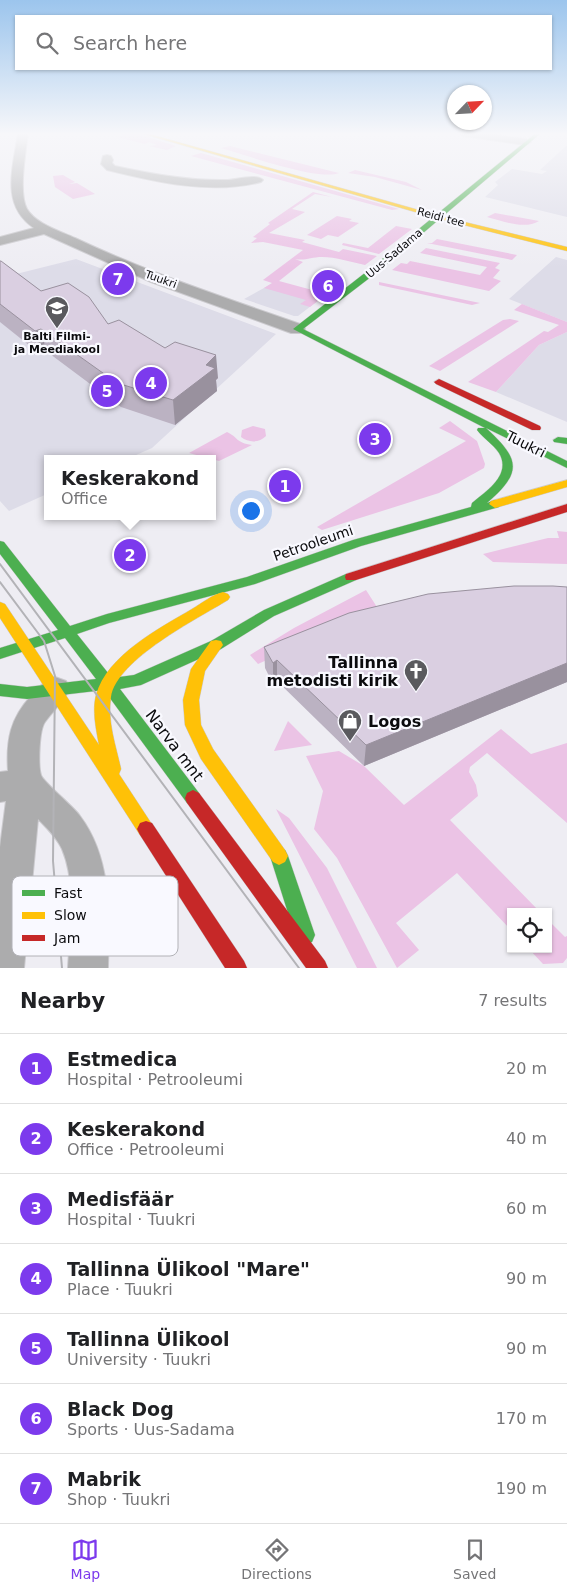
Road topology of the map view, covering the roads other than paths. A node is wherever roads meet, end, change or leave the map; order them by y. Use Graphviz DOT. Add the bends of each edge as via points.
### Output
graph roads {
  1 [pos="20,178"];
  2 [pos="168,178"];
  3 [pos="312,178"];
  4 [pos="322,178"];
  5 [pos="484,178"];
  6 [pos="257,180"];
  7 [pos="443,213"];
  8 [pos="46,229"];
  9 [pos="0,241"];
  10 [pos="567,241"];
  11 [pos="567,249"];
  12 [pos="297,329"];
  13 [pos="398,366"];
  14 [pos="425,376"];
  15 [pos="453,408"];
  16 [pos="564,442"];
  17 [pos="567,465"];
  18 [pos="567,483"];
  19 [pos="567,508"];
  20 [pos="469,512"];
  21 [pos="0,545"];
  22 [pos="250,581"];
  23 [pos="0,607"];
  24 [pos="70,633"];
  25 [pos="216,645"];
  26 [pos="27,646"];
  27 [pos="0,654"];
  28 [pos="108,683"];
  29 [pos="55,689"];
  30 [pos="0,690"];
  31 [pos="115,778"];
  32 [pos="12,786"];
  33 [pos="84,876"];
  34 [pos="315,963"];
  35 [pos="4,968"];
  36 [pos="238,968"];
  1 -- 8 [label="street, Tuukri" via="18,200 22,211"];
  2 -- 6 [label="street" via="225,183"];
  3 -- 7 [label="street, Reidi tee"];
  4 -- 7 [label="street, Reidi tee"];
  5 -- 7 [label="street, Uus-Sadama"];
  7 -- 10 [label="street, Reidi tee"];
  7 -- 11 [label="street, Reidi tee"];
  7 -- 12 [label="street, Uus-Sadama"];
  8 -- 9 [label="street"];
  8 -- 12 [label="street, Tuukri" via="97,255"];
  12 -- 13 [label="street, Tuukri"];
  12 -- 15 [label="street, Tuukri" via="360,364"];
  14 -- 16 [label="street, Tuukri"];
  15 -- 17 [label="street, Tuukri"];
  15 -- 20 [label="street" via="498,443 508,455 510,466 504,483"];
  18 -- 20 [label="street, Petrooleumi"];
  19 -- 25 [label="street" via="338,581 269,613"];
  20 -- 22 [label="street, Petrooleumi" via="357,543"];
  21 -- 24 [label="street, Narva mnt"];
  22 -- 24 [label="street, Petrooleumi" via="107,619"];
  22 -- 28 [label="street" via="134,653"];
  23 -- 26 [label="street"];
  24 -- 26 [label="street, Petrooleumi"];
  24 -- 28 [label="street, Narva mnt"];
  25 -- 28 [label="street" via="136,681"];
  25 -- 34 [label="street" via="198,669 192,700 193,725 207,754 280,857"];
  26 -- 27 [label="street, Petrooleumi"];
  26 -- 29 [label="street"];
  28 -- 29 [label="street"];
  28 -- 31 [label="street" via="103,702"];
  28 -- 34 [label="street, Narva mnt"];
  29 -- 30 [label="street" via="27,693"];
  29 -- 31 [label="street"];
  29 -- 32 [label="street" via="28,720 23,759"];
  31 -- 36 [label="street"];
  32 -- 33 [label="street" via="64,823 78,845"];
  32 -- 35 [label="street"];
}
